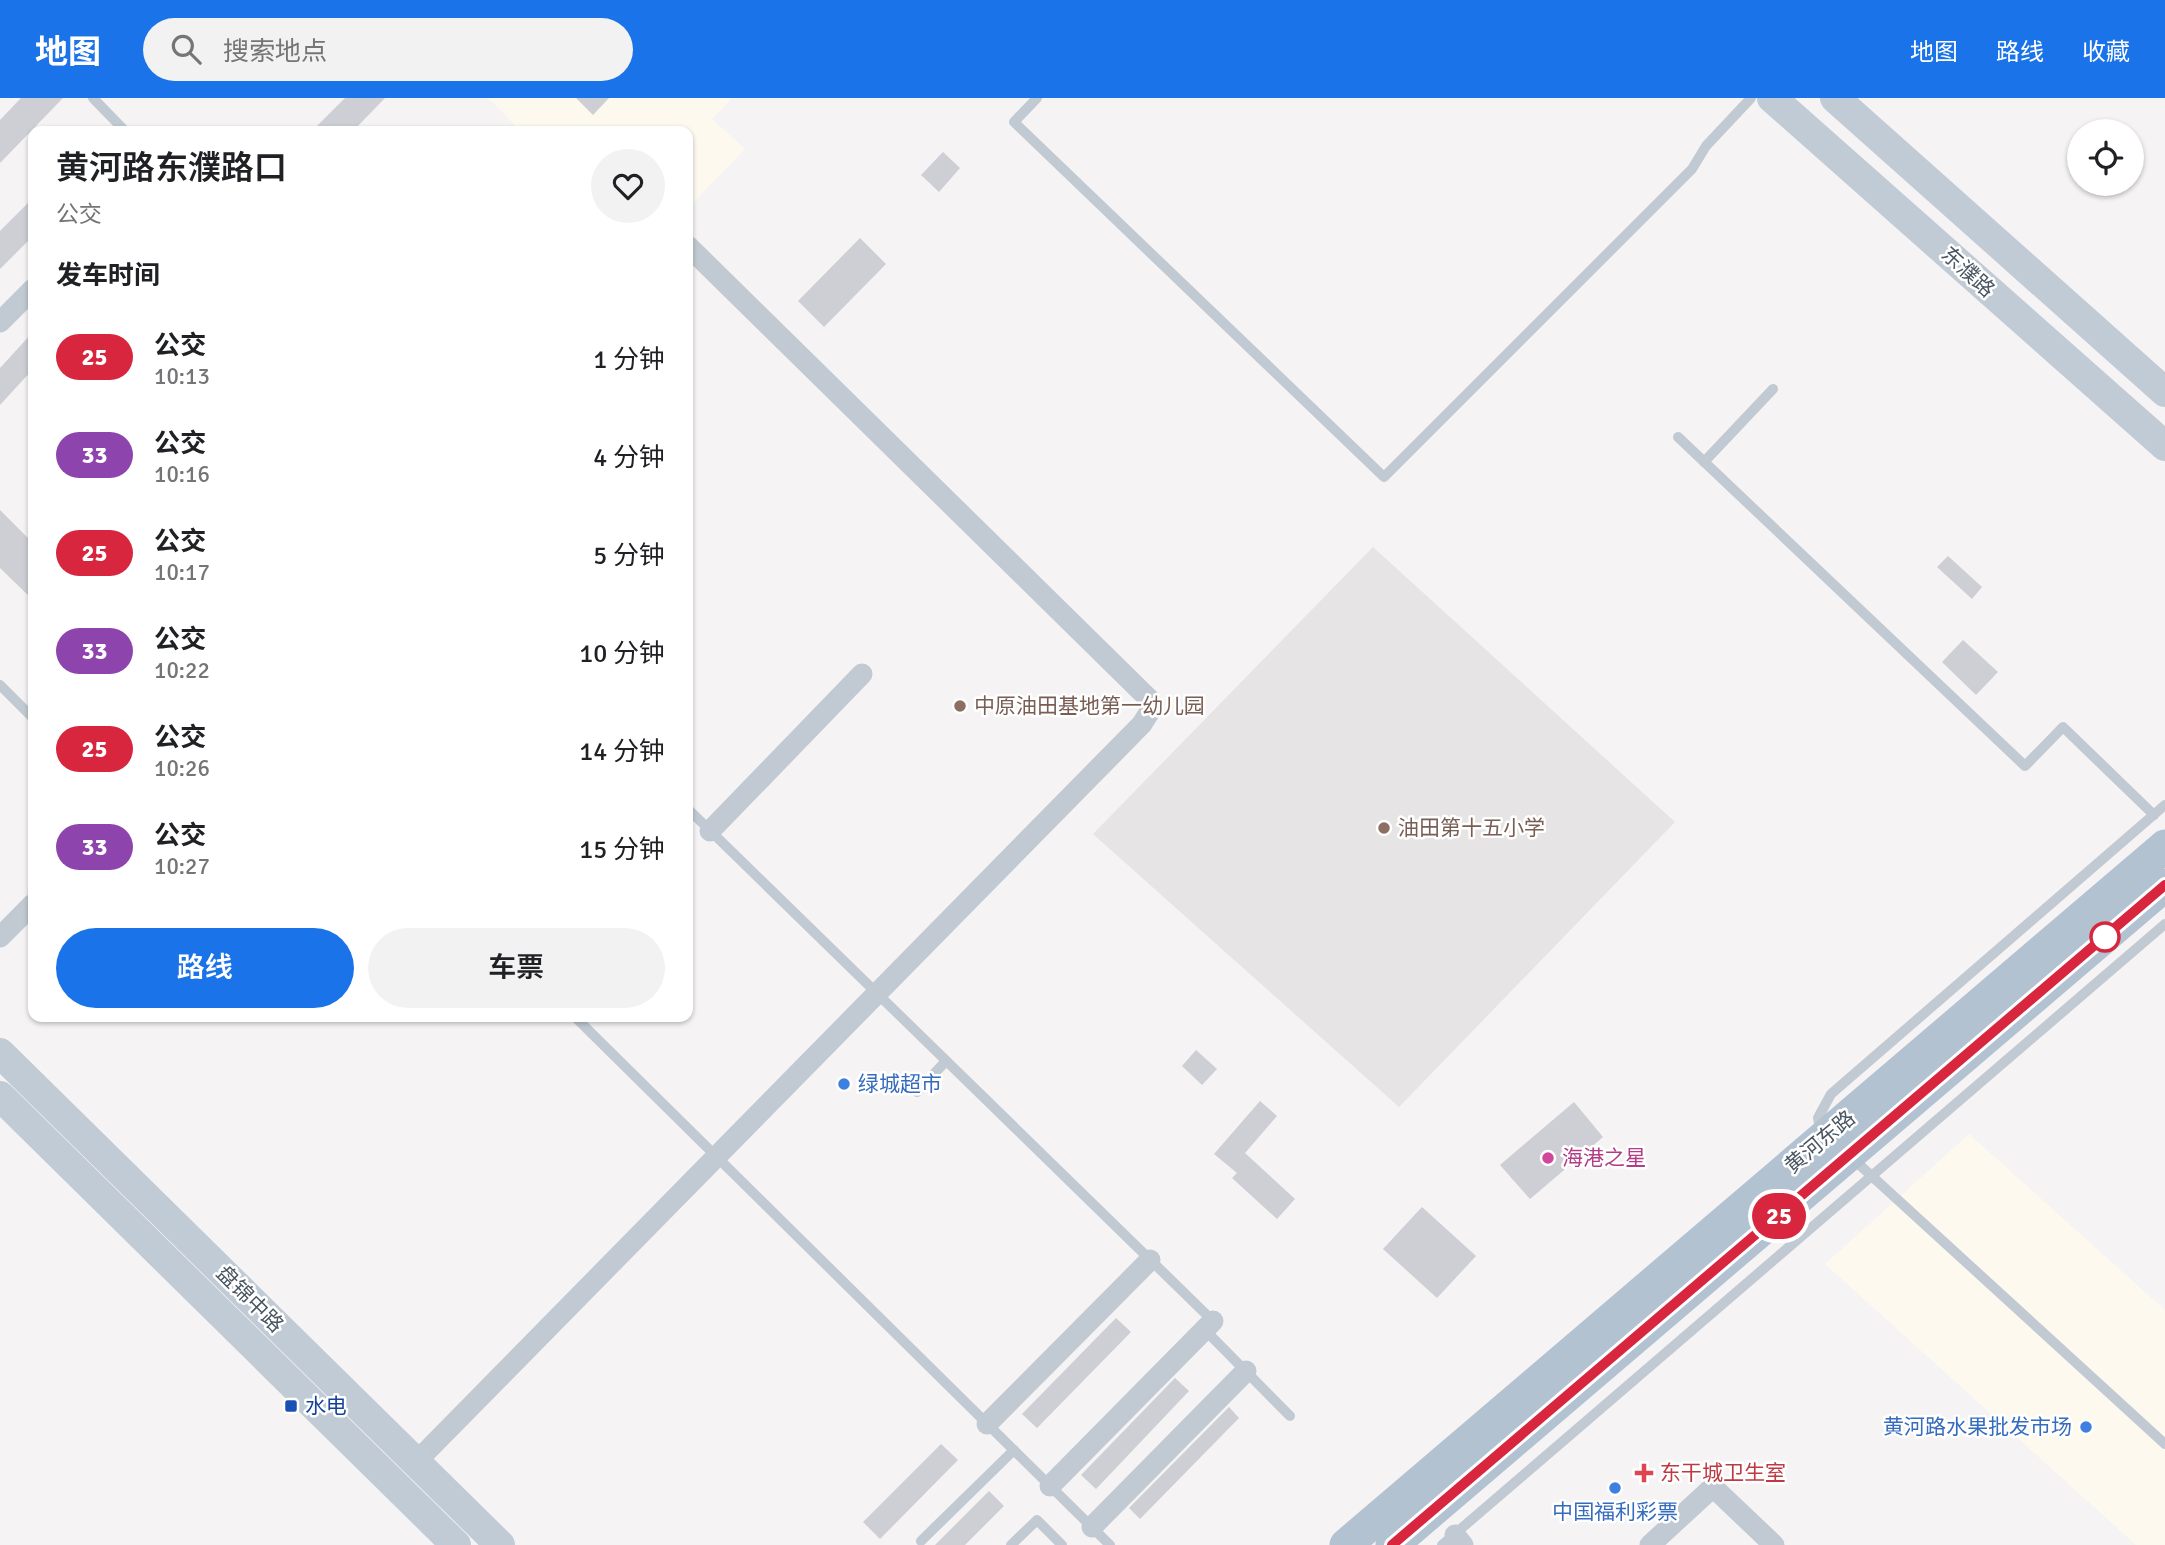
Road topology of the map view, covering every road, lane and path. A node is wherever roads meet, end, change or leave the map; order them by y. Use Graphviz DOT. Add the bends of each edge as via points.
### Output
graph roads {
  1 [pos="93,98"];
  2 [pos="1037,98"];
  3 [pos="1751,98"];
  4 [pos="1772,98"];
  5 [pos="1835,98"];
  6 [pos="120,126"];
  7 [pos="693,251"];
  8 [pos="28,294"];
  9 [pos="0,322"];
  10 [pos="1773,389"];
  11 [pos="2165,392"];
  12 [pos="1678,437"];
  13 [pos="2165,446"];
  14 [pos="1704,462"];
  15 [pos="862,674"];
  16 [pos="0,685"];
  17 [pos="28,713"];
  18 [pos="2165,805"];
  19 [pos="693,814"];
  20 [pos="2154,814"];
  21 [pos="710,831"];
  22 [pos="2165,846"];
  23 [pos="2165,886"];
  24 [pos="28,909"];
  25 [pos="2165,924"];
  26 [pos="0,937"];
  27 [pos="879,995"];
  28 [pos="580,1022"];
  29 [pos="0,1053"];
  30 [pos="946,1061"];
  31 [pos="917,1092"];
  32 [pos="0,1096"];
  33 [pos="718,1158"];
  34 [pos="1848,1158"];
  35 [pos="1150,1260"];
  36 [pos="1209,1325"];
  37 [pos="1246,1371"];
  38 [pos="1290,1416"];
  39 [pos="987,1424"];
  40 [pos="2165,1444"];
  41 [pos="1014,1450"];
  42 [pos="416,1462"];
  43 [pos="1050,1486"];
  44 [pos="1092,1527"];
  45 [pos="921,1541"];
  46 [pos="1453,1542"];
  47 [pos="456,1545"];
  48 [pos="500,1545"];
  49 [pos="1011,1545"];
  50 [pos="1062,1545"];
  51 [pos="1110,1545"];
  52 [pos="1346,1545"];
  53 [pos="1392,1545"];
  54 [pos="1650,1545"];
  55 [pos="1774,1545"];
  1 -- 6 [label="lane"];
  2 -- 3 [label="lane" via="1014,121 1384,477 1692,169 1706,146"];
  4 -- 13 [label="main road, 东濮路"];
  5 -- 11 [label="main road, 东濮路"];
  7 -- 27 [label="street" via="1149,699 1152,708 1142,724"];
  8 -- 9 [label="street"];
  10 -- 14 [label="lane"];
  12 -- 14 [label="lane"];
  14 -- 20 [label="lane" via="2025,766 2063,727"];
  15 -- 21 [label="street"];
  16 -- 17 [label="lane"];
  18 -- 20 [label="lane"];
  19 -- 21 [label="lane"];
  20 -- 34 [label="lane" via="1831,1094 1818,1118"];
  21 -- 27 [label="lane"];
  22 -- 34 [label="main road, 黄河东路"];
  23 -- 34 [label="main road, 黄河东路"];
  24 -- 26 [label="street"];
  25 -- 34 [label="lane"];
  27 -- 30 [label="lane"];
  27 -- 33 [label="street"];
  28 -- 33 [label="lane"];
  29 -- 42 [label="main road, 盘锦中路"];
  30 -- 31 [label="lane"];
  30 -- 35 [label="lane"];
  32 -- 47 [label="main road, 盘锦中路"];
  33 -- 39 [label="lane"];
  33 -- 42 [label="street"];
  34 -- 40 [label="lane"];
  34 -- 46 [label="lane"];
  34 -- 52 [label="main road, 黄河东路"];
  34 -- 53 [label="main road, 黄河东路"];
  35 -- 36 [label="lane"];
  35 -- 39 [label="street"];
  36 -- 37 [label="lane"];
  36 -- 43 [label="street"];
  37 -- 38 [label="lane"];
  37 -- 44 [label="street"];
  39 -- 41 [label="lane"];
  41 -- 43 [label="lane"];
  41 -- 45 [label="lane"];
  42 -- 48 [label="main road, 盘锦中路"];
  43 -- 44 [label="lane"];
  44 -- 51 [label="lane"];
  49 -- 50 [label="lane" via="1037,1520"];
  54 -- 55 [label="street" via="1713,1487"];
}
